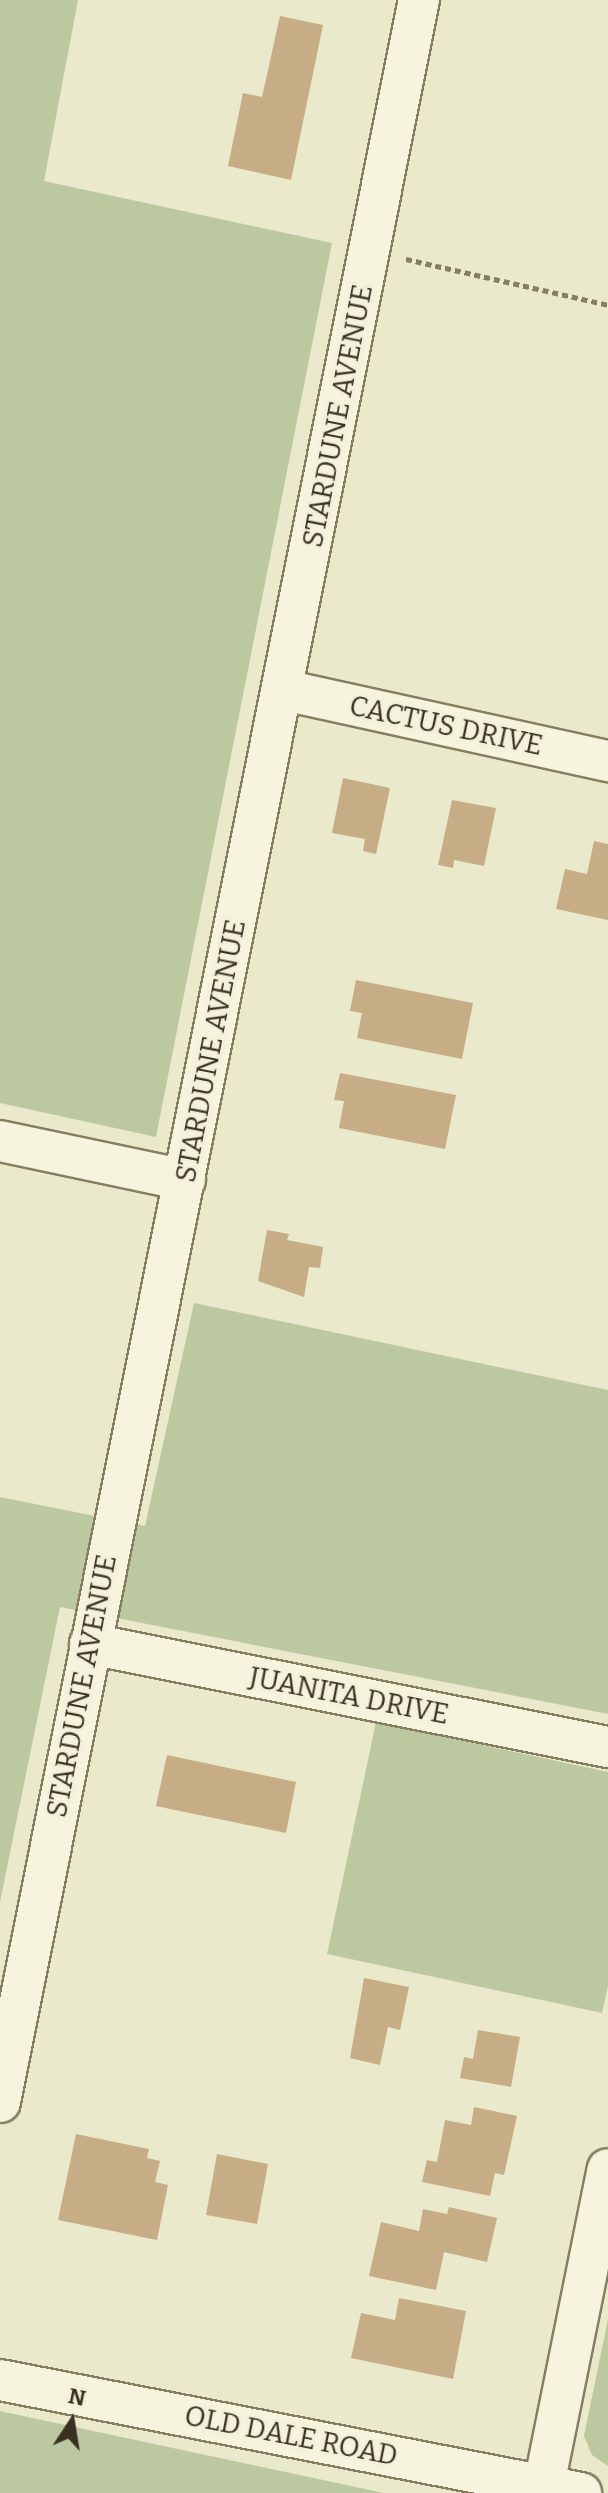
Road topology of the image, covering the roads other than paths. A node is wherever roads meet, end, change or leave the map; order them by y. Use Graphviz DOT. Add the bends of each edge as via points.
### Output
graph roads {
  1 [pos="419,0"];
  2 [pos="284,690"];
  3 [pos="608,761"];
  4 [pos="0,1141"];
  5 [pos="185,1180"];
  6 [pos="90,1644"];
  7 [pos="608,1747"];
  8 [pos="0,2102"];
  9 [pos="608,2169"];
  10 [pos="0,2380"];
  11 [pos="563,2489"];
  1 -- 2 [label="street, STARDUNE AVENUE"];
  2 -- 3 [label="street, CACTUS DRIVE"];
  2 -- 5 [label="street, STARDUNE AVENUE"];
  4 -- 5 [label="street"];
  5 -- 6 [label="street, STARDUNE AVENUE"];
  6 -- 7 [label="street, JUANITA DRIVE"];
  6 -- 8 [label="street, STARDUNE AVENUE"];
  9 -- 11 [label="street"];
  10 -- 11 [label="street, OLD DALE ROAD"];
}
